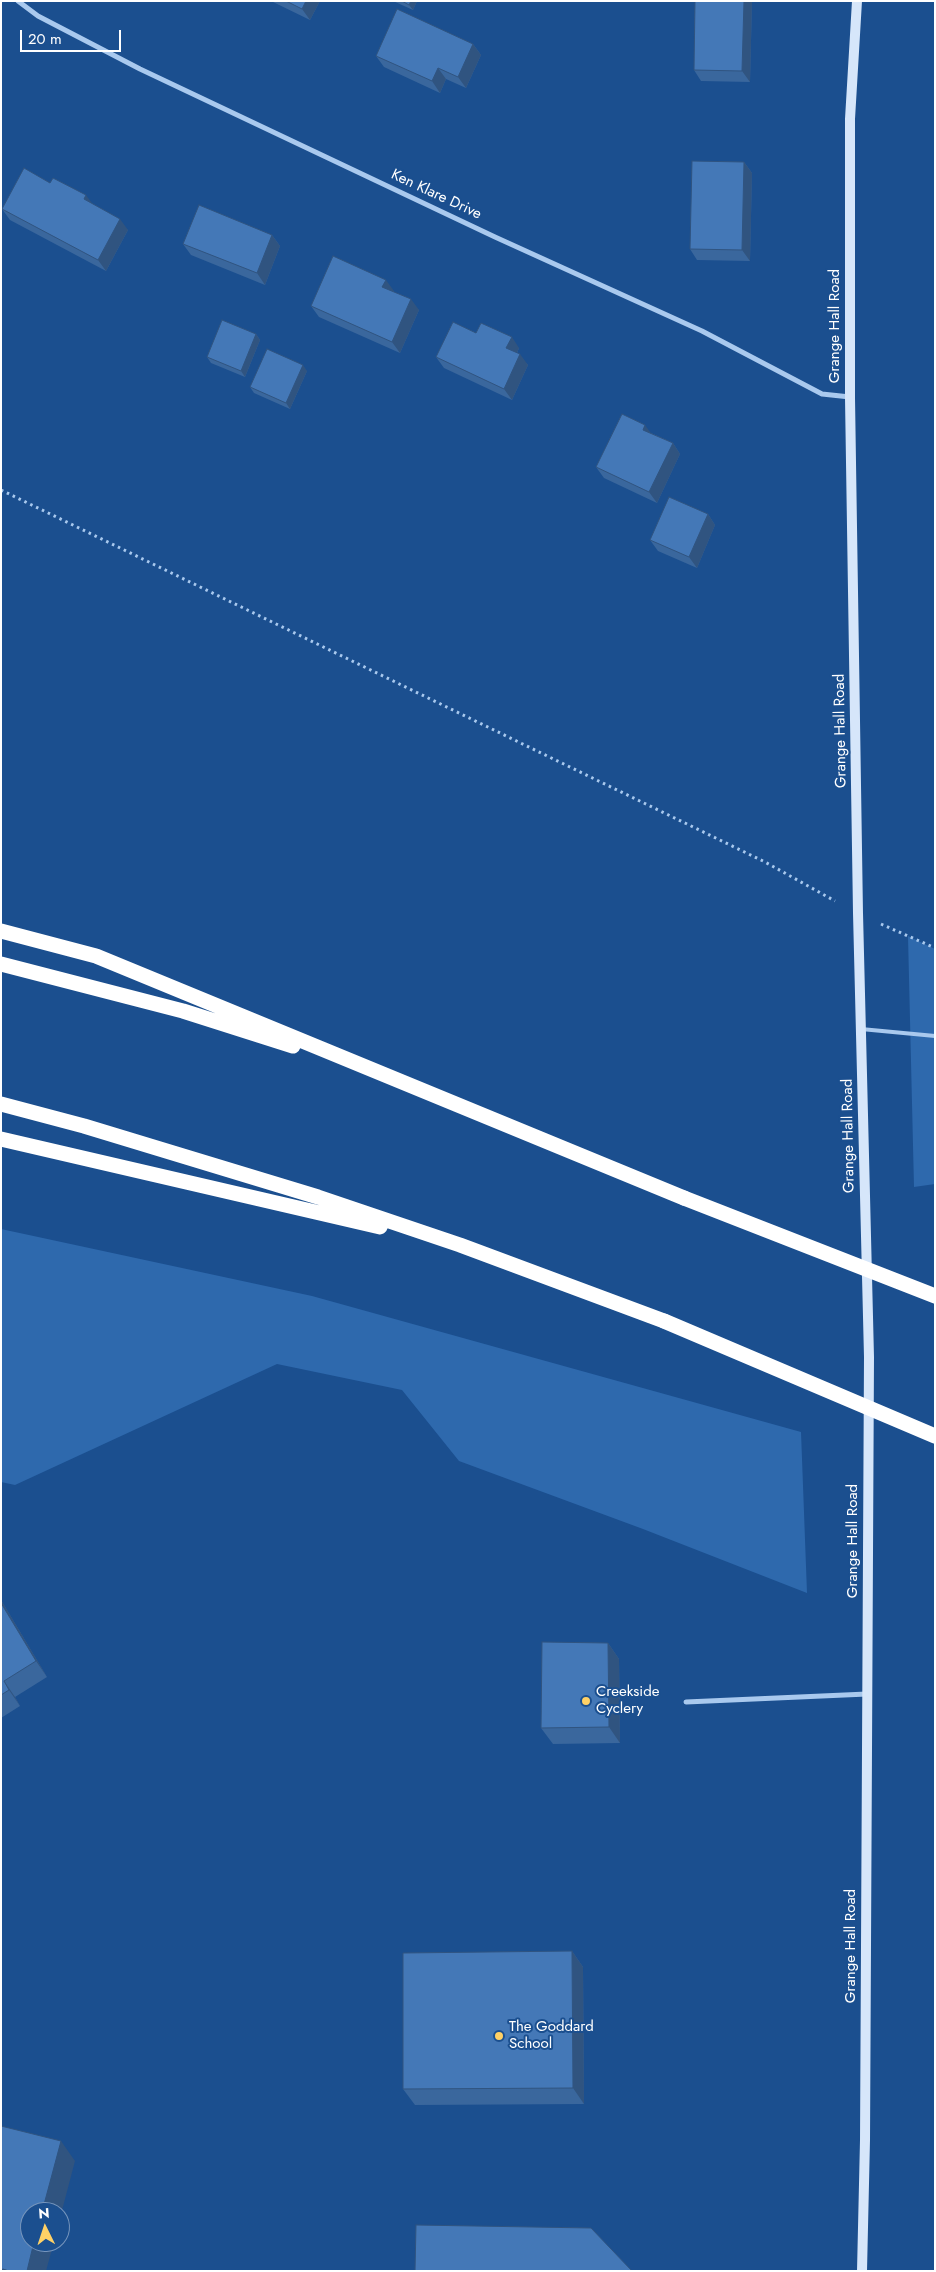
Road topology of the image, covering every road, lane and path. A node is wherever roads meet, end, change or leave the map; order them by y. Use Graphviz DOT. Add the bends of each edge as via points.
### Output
graph roads {
  1 [pos="18,1"];
  2 [pos="857,1"];
  3 [pos="850,398"];
  4 [pos="1,490"];
  5 [pos="858,913"];
  6 [pos="1,932"];
  7 [pos="935,948"];
  8 [pos="1,964"];
  9 [pos="861,1029"];
  10 [pos="935,1036"];
  11 [pos="448,1100"];
  12 [pos="1,1104"];
  13 [pos="1,1138"];
  14 [pos="460,1245"];
  15 [pos="935,1296"];
  16 [pos="935,1436"];
  17 [pos="867,1694"];
  18 [pos="686,1702"];
  19 [pos="862,2271"];
  1 -- 3 [label="street, Ken Klare Drive" via="38,16 140,69 702,331 822,394"];
  2 -- 3 [label="main road, Grange Hall Road" via="850,119"];
  3 -- 5 [label="main road, Grange Hall Road"];
  4 -- 5 [label="path" via="765,862"];
  5 -- 7 [label="path"];
  5 -- 9 [label="main road, Grange Hall Road"];
  6 -- 11 [label="highway" via="96,956"];
  8 -- 11 [label="highway" via="183,1011"];
  9 -- 10 [label="lane"];
  9 -- 17 [label="main road, Grange Hall Road" via="869,1357"];
  11 -- 15 [label="highway, bridge" via="684,1198"];
  12 -- 14 [label="highway" via="318,1197"];
  13 -- 14 [label="highway"];
  14 -- 16 [label="highway, bridge" via="664,1321"];
  17 -- 18 [label="street"];
  17 -- 19 [label="main road, Grange Hall Road"];
}
